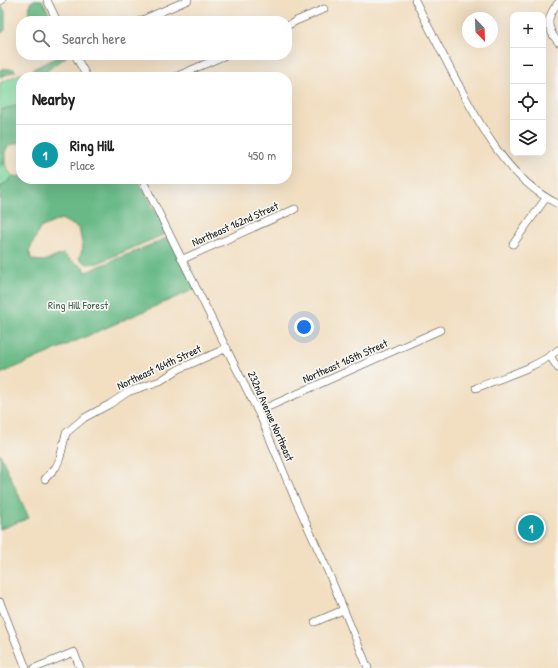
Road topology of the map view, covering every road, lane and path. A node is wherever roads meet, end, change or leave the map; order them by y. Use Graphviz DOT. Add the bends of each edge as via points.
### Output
graph roads {
  1 [pos="46,0"];
  2 [pos="188,0"];
  3 [pos="415,0"];
  4 [pos="558,2"];
  5 [pos="324,9"];
  6 [pos="54,16"];
  7 [pos="151,16"];
  8 [pos="292,23"];
  9 [pos="558,42"];
  10 [pos="78,60"];
  11 [pos="214,60"];
  12 [pos="84,72"];
  13 [pos="187,72"];
  14 [pos="144,184"];
  15 [pos="546,198"];
  16 [pos="558,204"];
  17 [pos="295,209"];
  18 [pos="514,244"];
  19 [pos="182,259"];
  20 [pos="440,330"];
  21 [pos="227,348"];
  22 [pos="558,350"];
  23 [pos="550,356"];
  24 [pos="558,368"];
  25 [pos="476,388"];
  26 [pos="259,412"];
  27 [pos="45,479"];
  28 [pos="0,602"];
  29 [pos="343,610"];
  30 [pos="315,622"];
  31 [pos="26,668"];
  32 [pos="35,668"];
  33 [pos="80,668"];
  34 [pos="368,668"];
  1 -- 6 [label="street"];
  2 -- 7 [label="street"];
  3 -- 15 [label="street" via="484,130 503,159 523,180"];
  4 -- 9 [label="street" via="552,9 548,24"];
  5 -- 8 [label="street"];
  10 -- 12 [label="street"];
  11 -- 13 [label="street"];
  14 -- 19 [label="street, 232nd Avenue Northeast"];
  15 -- 16 [label="street"];
  15 -- 18 [label="street"];
  17 -- 19 [label="street, Northeast 162nd Street"];
  19 -- 21 [label="street, 232nd Avenue Northeast" via="188,278"];
  20 -- 26 [label="street, Northeast 165th Street"];
  21 -- 26 [label="street, 232nd Avenue Northeast"];
  21 -- 27 [label="street, Northeast 164th Street" via="179,369 160,381 128,392 84,418 66,433 56,467"];
  22 -- 23 [label="street"];
  23 -- 24 [label="street"];
  23 -- 25 [label="street"];
  26 -- 29 [label="street, 232nd Avenue Northeast"];
  28 -- 31 [label="street"];
  29 -- 30 [label="street"];
  29 -- 34 [label="street, 232nd Avenue Northeast"];
  32 -- 33 [label="street" via="74,652"];
}
